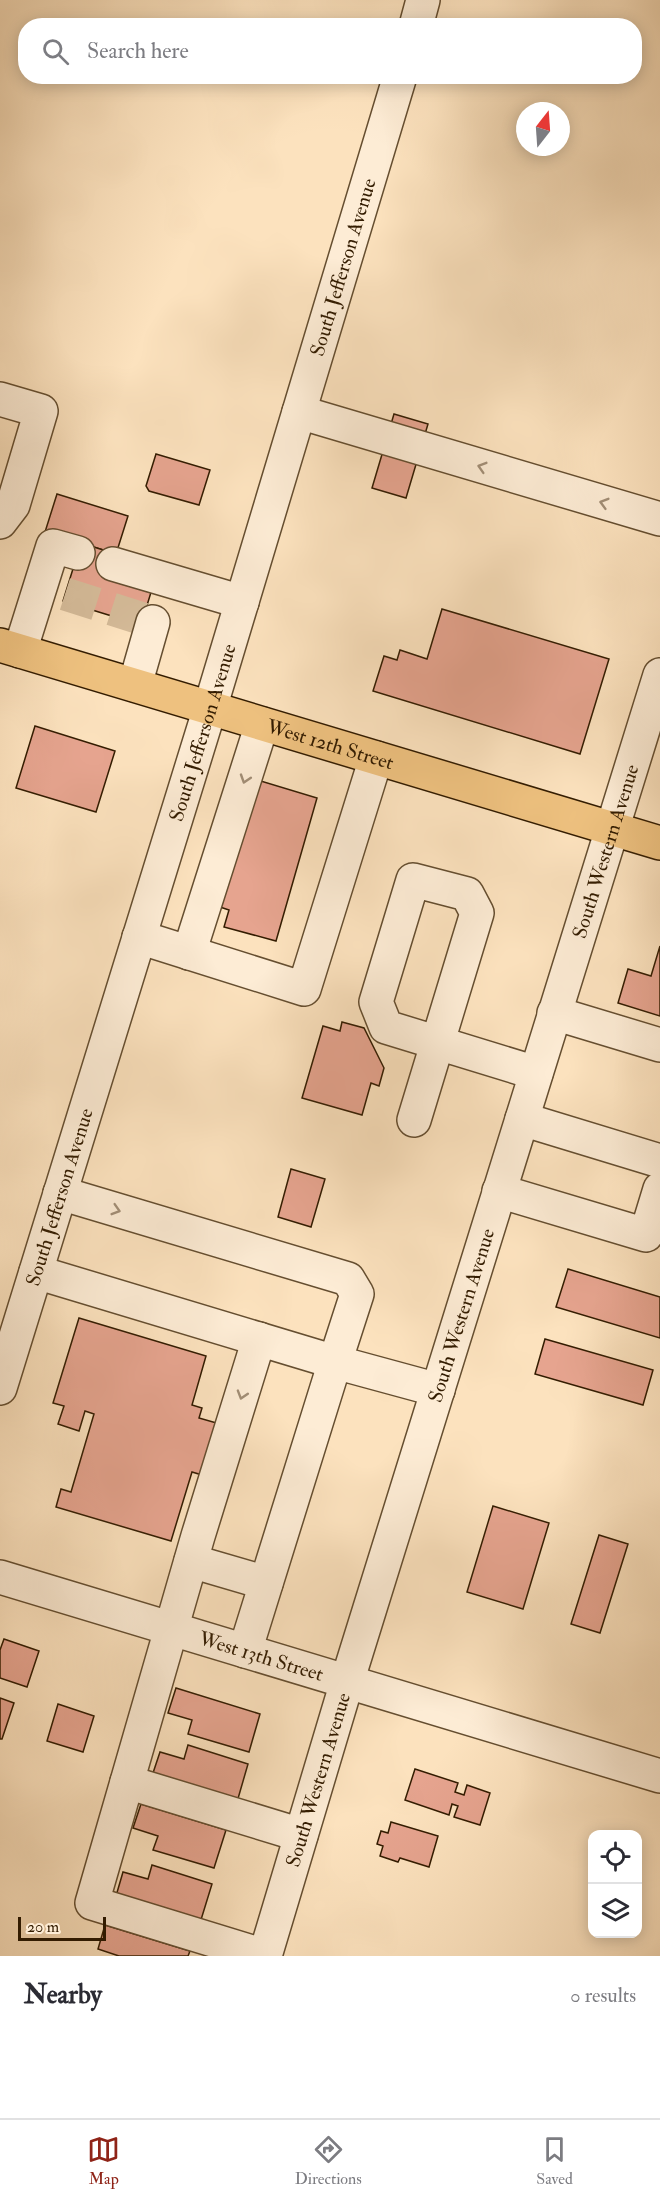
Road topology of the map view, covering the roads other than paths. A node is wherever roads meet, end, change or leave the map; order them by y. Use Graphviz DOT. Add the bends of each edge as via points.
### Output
graph roads {
  1 [pos="423,0"];
  2 [pos="418,18"];
  3 [pos="398,84"];
  4 [pos="0,399"];
  5 [pos="299,412"];
  6 [pos="660,519"];
  7 [pos="0,522"];
  8 [pos="78,553"];
  9 [pos="113,564"];
  10 [pos="167,580"];
  11 [pos="242,602"];
  12 [pos="10,648"];
  13 [pos="660,675"];
  14 [pos="135,685"];
  15 [pos="210,708"];
  16 [pos="262,724"];
  17 [pos="376,758"];
  18 [pos="611,828"];
  19 [pos="660,843"];
  20 [pos="139,937"];
  21 [pos="189,953"];
  22 [pos="555,1013"];
  23 [pos="439,1043"];
  24 [pos="660,1045"];
  25 [pos="536,1073"];
  26 [pos="522,1119"];
  27 [pos="414,1120"];
  28 [pos="660,1161"];
  29 [pos="660,1189"];
  30 [pos="500,1191"];
  31 [pos="60,1192"];
  32 [pos="36,1272"];
  33 [pos="259,1339"];
  34 [pos="335,1362"];
  35 [pos="0,1388"];
  36 [pos="438,1390"];
  37 [pos="195,1549"];
  38 [pos="0,1577"];
  39 [pos="266,1583"];
  40 [pos="172,1629"];
  41 [pos="245,1651"];
  42 [pos="347,1682"];
  43 [pos="660,1776"];
  44 [pos="128,1782"];
  45 [pos="301,1835"];
  46 [pos="265,1956"];
  1 -- 2 [label="street"];
  3 -- 5 [label="street, South Jefferson Avenue"];
  4 -- 7 [label="street" via="41,411 13,505"];
  6 -- 5 [label="street, one-way"];
  5 -- 11 [label="street, South Jefferson Avenue"];
  8 -- 12 [label="street" via="53,546 53,591"];
  9 -- 10 [label="street"];
  10 -- 11 [label="street"];
  10 -- 14 [label="street" via="148,620"];
  11 -- 15 [label="street, South Jefferson Avenue"];
  12 -- 14 [label="main road, West 12th Street"];
  13 -- 18 [label="street, South Western Avenue"];
  14 -- 15 [label="main road, West 12th Street"];
  15 -- 16 [label="main road, West 12th Street"];
  15 -- 20 [label="street, South Jefferson Avenue"];
  16 -- 17 [label="main road, West 12th Street"];
  16 -- 21 [label="street, one-way"];
  17 -- 18 [label="main road, West 12th Street"];
  17 -- 21 [label="street" via="304,989"];
  18 -- 19 [label="main road, West 12th Street"];
  18 -- 22 [label="street, South Western Avenue"];
  20 -- 21 [label="street"];
  20 -- 31 [label="street, South Jefferson Avenue"];
  22 -- 24 [label="street"];
  22 -- 25 [label="street, South Western Avenue"];
  23 -- 23 [label="street" via="386,1027 376,1002 413,880 467,894 477,913"];
  23 -- 25 [label="street"];
  23 -- 27 [label="street"];
  25 -- 26 [label="street, South Western Avenue"];
  26 -- 28 [label="street"];
  26 -- 30 [label="street, South Western Avenue"];
  29 -- 30 [label="street" via="646,1235"];
  30 -- 36 [label="street, South Western Avenue"];
  31 -- 32 [label="street, South Jefferson Avenue"];
  31 -- 34 [label="street, one-way" via="348,1279 357,1294"];
  32 -- 33 [label="street"];
  32 -- 35 [label="street, South Jefferson Avenue"];
  33 -- 34 [label="street"];
  33 -- 37 [label="street, one-way"];
  34 -- 36 [label="street"];
  34 -- 39 [label="street"];
  36 -- 42 [label="street, South Western Avenue"];
  37 -- 39 [label="street"];
  37 -- 40 [label="street"];
  38 -- 40 [label="street, West 13th Street"];
  39 -- 41 [label="street"];
  40 -- 41 [label="street, West 13th Street"];
  40 -- 44 [label="street"];
  41 -- 42 [label="street, West 13th Street"];
  42 -- 43 [label="street, West 13th Street"];
  42 -- 45 [label="street, South Western Avenue"];
  44 -- 45 [label="street"];
  44 -- 46 [label="street" via="92,1903"];
  45 -- 46 [label="street, South Western Avenue"];
}
